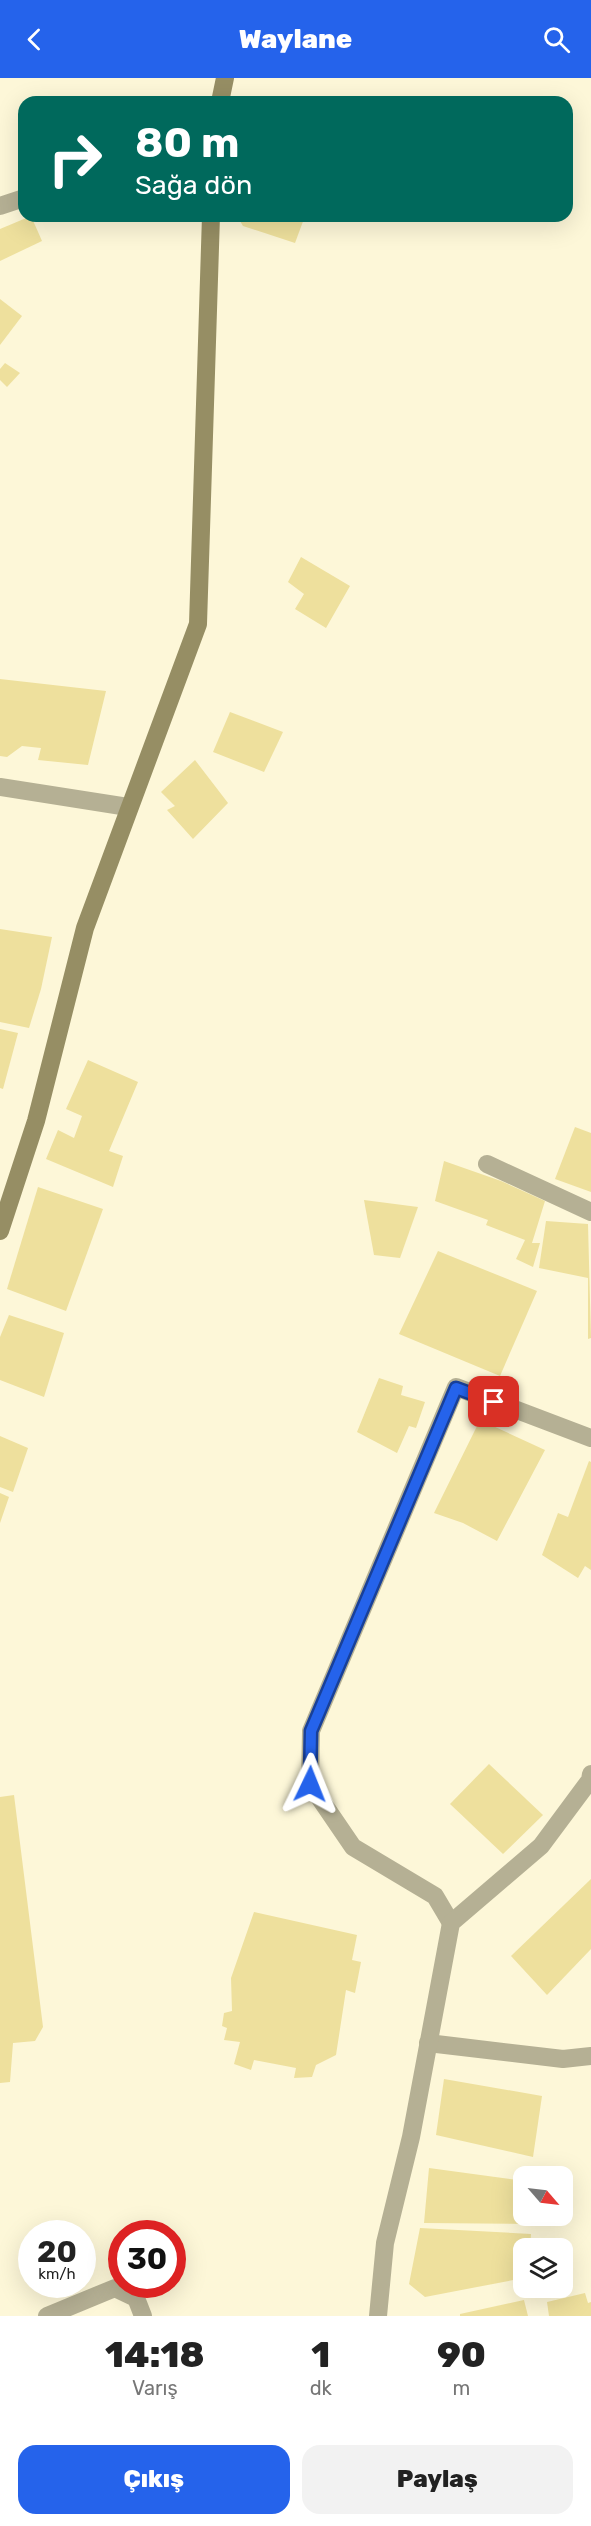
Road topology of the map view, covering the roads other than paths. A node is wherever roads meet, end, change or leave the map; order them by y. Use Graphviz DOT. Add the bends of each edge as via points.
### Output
graph roads {
  1 [pos="225,78"];
  2 [pos="221,96"];
  3 [pos="18,200"];
  4 [pos="0,206"];
  5 [pos="211,222"];
  6 [pos="0,787"];
  7 [pos="128,807"];
  8 [pos="487,1164"];
  9 [pos="591,1212"];
  10 [pos="0,1231"];
  11 [pos="591,1438"];
  12 [pos="591,1774"];
  13 [pos="451,1923"];
  14 [pos="428,2043"];
  15 [pos="591,2056"];
  16 [pos="47,2316"];
  17 [pos="143,2316"];
  18 [pos="378,2316"];
  1 -- 2 [label="street"];
  3 -- 4 [label="street"];
  5 -- 7 [label="street" via="198,624"];
  6 -- 7 [label="street"];
  7 -- 10 [label="street" via="85,928 36,1121"];
  8 -- 9 [label="street"];
  11 -- 13 [label="street" via="456,1388 311,1731 310,1784 353,1847 435,1896"];
  12 -- 13 [label="street" via="541,1846"];
  13 -- 14 [label="street"];
  14 -- 15 [label="street" via="563,2059"];
  14 -- 18 [label="street" via="411,2137 385,2243"];
  16 -- 17 [label="street" via="115,2288 136,2298"];
}
